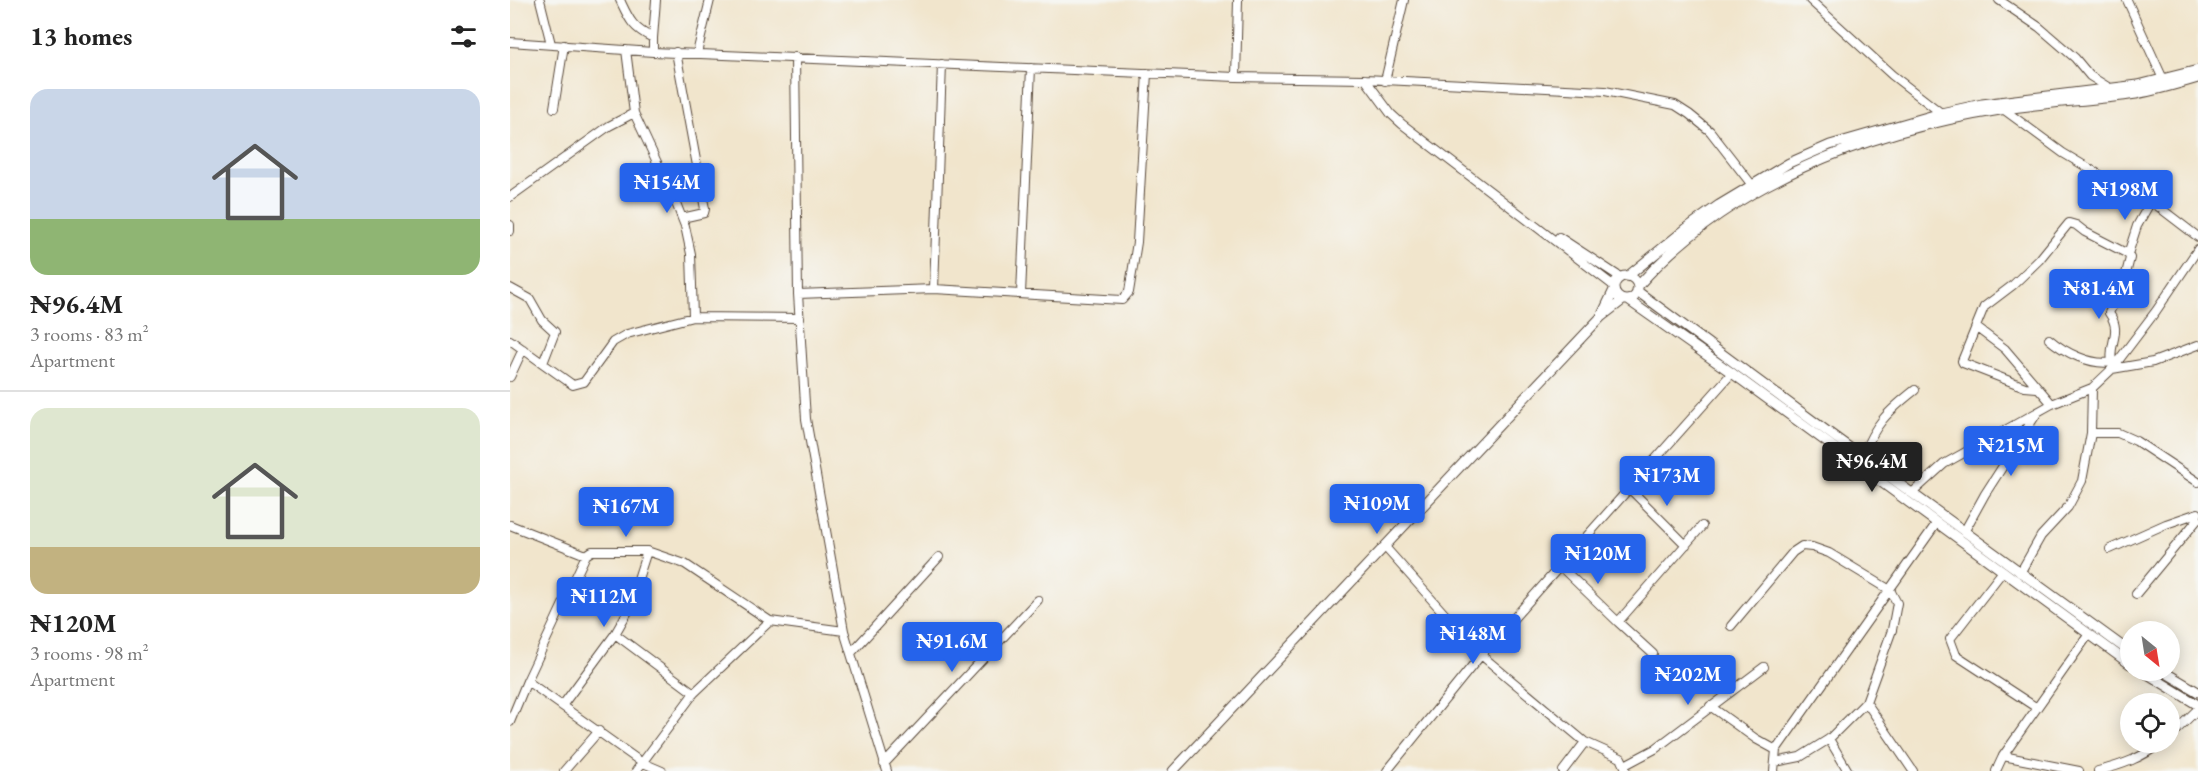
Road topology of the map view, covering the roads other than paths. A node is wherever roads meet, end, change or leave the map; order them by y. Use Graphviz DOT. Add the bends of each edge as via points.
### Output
graph roads {
  1 [pos="540,0"];
  2 [pos="620,0"];
  3 [pos="656,0"];
  4 [pos="710,0"];
  5 [pos="1238,0"];
  6 [pos="1404,0"];
  7 [pos="1810,0"];
  8 [pos="1999,0"];
  9 [pos="2127,0"];
  10 [pos="653,38"];
  11 [pos="510,42"];
  12 [pos="551,44"];
  13 [pos="564,45"];
  14 [pos="626,50"];
  15 [pos="652,52"];
  16 [pos="676,52"];
  17 [pos="698,53"];
  18 [pos="795,57"];
  19 [pos="942,64"];
  20 [pos="1031,68"];
  21 [pos="2198,70"];
  22 [pos="1147,73"];
  23 [pos="1236,77"];
  24 [pos="2198,78"];
  25 [pos="1365,79"];
  26 [pos="2163,79"];
  27 [pos="1375,81"];
  28 [pos="1385,81"];
  29 [pos="2111,89"];
  30 [pos="554,108"];
  31 [pos="2003,109"];
  32 [pos="634,113"];
  33 [pos="1941,113"];
  34 [pos="1752,185"];
  35 [pos="510,197"];
  36 [pos="2151,201"];
  37 [pos="682,218"];
  38 [pos="510,225"];
  39 [pos="510,231"];
  40 [pos="2198,237"];
  41 [pos="2198,249"];
  42 [pos="2128,254"];
  43 [pos="1624,277"];
  44 [pos="510,288"];
  45 [pos="1614,288"];
  46 [pos="934,289"];
  47 [pos="1638,289"];
  48 [pos="798,294"];
  49 [pos="1021,294"];
  50 [pos="1626,300"];
  51 [pos="693,317"];
  52 [pos="1601,317"];
  53 [pos="800,318"];
  54 [pos="1977,328"];
  55 [pos="2049,339"];
  56 [pos="510,340"];
  57 [pos="2198,345"];
  58 [pos="523,349"];
  59 [pos="543,363"];
  60 [pos="2114,365"];
  61 [pos="1732,373"];
  62 [pos="510,377"];
  63 [pos="2037,388"];
  64 [pos="2092,388"];
  65 [pos="1915,390"];
  66 [pos="2052,404"];
  67 [pos="2039,411"];
  68 [pos="2091,433"];
  69 [pos="1863,457"];
  70 [pos="2198,482"];
  71 [pos="1629,488"];
  72 [pos="1912,493"];
  73 [pos="2198,513"];
  74 [pos="2198,519"];
  75 [pos="1936,524"];
  76 [pos="510,525"];
  77 [pos="1702,526"];
  78 [pos="1964,532"];
  79 [pos="1686,545"];
  80 [pos="1384,547"];
  81 [pos="2110,549"];
  82 [pos="647,551"];
  83 [pos="586,555"];
  84 [pos="939,557"];
  85 [pos="1560,566"];
  86 [pos="2002,572"];
  87 [pos="2020,573"];
  88 [pos="1890,590"];
  89 [pos="2136,594"];
  90 [pos="1038,600"];
  91 [pos="771,621"];
  92 [pos="1618,622"];
  93 [pos="1731,626"];
  94 [pos="844,631"];
  95 [pos="615,634"];
  96 [pos="2089,634"];
  97 [pos="2120,645"];
  98 [pos="851,653"];
  99 [pos="1653,654"];
  100 [pos="1481,655"];
  101 [pos="2120,657"];
  102 [pos="1764,667"];
  103 [pos="527,681"];
  104 [pos="2158,681"];
  105 [pos="2180,681"];
  106 [pos="2198,692"];
  107 [pos="694,693"];
  108 [pos="1866,702"];
  109 [pos="562,706"];
  110 [pos="1710,706"];
  111 [pos="2198,707"];
  112 [pos="2037,708"];
  113 [pos="510,722"];
  114 [pos="2180,726"];
  115 [pos="599,731"];
  116 [pos="1829,739"];
  117 [pos="1585,742"];
  118 [pos="1776,750"];
  119 [pos="2148,753"];
  120 [pos="2004,756"];
  121 [pos="641,762"];
  122 [pos="1774,762"];
  123 [pos="886,767"];
  124 [pos="1626,768"];
  125 [pos="564,771"];
  126 [pos="636,771"];
  127 [pos="662,771"];
  128 [pos="1173,771"];
  129 [pos="1388,771"];
  130 [pos="1563,771"];
  131 [pos="1774,771"];
  132 [pos="1848,771"];
  133 [pos="1913,771"];
  134 [pos="1996,771"];
  135 [pos="2079,771"];
  136 [pos="2098,771"];
  1 -- 12 [label="street"];
  2 -- 10 [label="street" via="631,24"];
  3 -- 10 [label="street"];
  4 -- 17 [label="street"];
  5 -- 23 [label="street"];
  6 -- 28 [label="street"];
  7 -- 33 [label="street" via="1892,75"];
  8 -- 29 [label="street" via="2039,27 2075,57 2090,76"];
  9 -- 26 [label="street"];
  10 -- 15 [label="street"];
  11 -- 12 [label="street"];
  12 -- 13 [label="street"];
  13 -- 14 [label="street"];
  13 -- 30 [label="street"];
  14 -- 15 [label="street"];
  14 -- 32 [label="street"];
  15 -- 16 [label="street"];
  16 -- 17 [label="street"];
  16 -- 37 [label="street" via="705,208 704,213"];
  17 -- 18 [label="street"];
  18 -- 19 [label="street"];
  18 -- 48 [label="street"];
  19 -- 20 [label="street"];
  19 -- 46 [label="street"];
  20 -- 22 [label="street"];
  20 -- 49 [label="street"];
  21 -- 26 [label="street"];
  22 -- 23 [label="street"];
  22 -- 49 [label="street" via="1137,242 1127,296 1116,300"];
  23 -- 25 [label="street"];
  24 -- 31 [label="street" via="2137,94"];
  25 -- 27 [label="street"];
  25 -- 45 [label="street" via="1402,124"];
  26 -- 29 [label="street"];
  27 -- 28 [label="street"];
  27 -- 43 [label="street" via="1395,111 1423,136 1552,233"];
  28 -- 34 [label="street" via="1605,91 1674,105 1710,131"];
  29 -- 33 [label="street" via="1982,104"];
  31 -- 36 [label="street" via="2062,153"];
  31 -- 47 [label="street" via="1870,141 1808,164 1694,233 1654,267"];
  32 -- 35 [label="street" via="609,126"];
  32 -- 37 [label="street"];
  33 -- 34 [label="street" via="1830,145"];
  34 -- 43 [label="street" via="1687,228"];
  36 -- 40 [label="street"];
  36 -- 42 [label="street"];
  37 -- 51 [label="street" via="692,254"];
  38 -- 39 [label="street"];
  41 -- 60 [label="street"];
  42 -- 54 [label="street" via="2069,223 2039,260 1984,308"];
  42 -- 60 [label="street" via="2124,282 2109,313 2116,333 2111,357"];
  43 -- 45 [label="street"];
  43 -- 47 [label="street" via="1632,278"];
  44 -- 59 [label="street" via="530,299 542,320 555,332"];
  45 -- 50 [label="street" via="1617,296"];
  45 -- 52 [label="street"];
  46 -- 48 [label="street"];
  46 -- 49 [label="street"];
  47 -- 50 [label="street"];
  47 -- 69 [label="street"];
  48 -- 53 [label="street"];
  50 -- 52 [label="street"];
  50 -- 61 [label="street"];
  51 -- 53 [label="street"];
  51 -- 59 [label="street" via="621,336 579,384 573,385"];
  52 -- 80 [label="street"];
  53 -- 94 [label="street" via="806,419"];
  54 -- 63 [label="street" via="2005,349"];
  54 -- 63 [label="street" via="1963,363"];
  55 -- 60 [label="street" via="2072,355"];
  56 -- 58 [label="street"];
  57 -- 60 [label="street" via="2153,362"];
  58 -- 59 [label="street"];
  58 -- 62 [label="street"];
  60 -- 64 [label="street"];
  61 -- 71 [label="street"];
  61 -- 75 [label="street"];
  63 -- 66 [label="street"];
  64 -- 66 [label="street"];
  64 -- 68 [label="street"];
  65 -- 69 [label="street" via="1876,427"];
  66 -- 67 [label="street"];
  67 -- 72 [label="street" via="1944,464"];
  67 -- 78 [label="street"];
  68 -- 70 [label="street" via="2118,433 2136,441"];
  68 -- 87 [label="street" via="2082,481 2068,507 2041,536"];
  69 -- 72 [label="street"];
  71 -- 79 [label="street"];
  71 -- 85 [label="street"];
  72 -- 78 [label="street"];
  73 -- 81 [label="street"];
  74 -- 89 [label="street"];
  75 -- 86 [label="street"];
  75 -- 88 [label="street"];
  76 -- 83 [label="street"];
  77 -- 79 [label="street"];
  78 -- 87 [label="street"];
  79 -- 92 [label="street"];
  80 -- 100 [label="street"];
  80 -- 128 [label="street"];
  82 -- 83 [label="street" via="597,551"];
  82 -- 91 [label="street" via="685,564"];
  82 -- 95 [label="street" via="627,613"];
  83 -- 103 [label="street"];
  84 -- 98 [label="street"];
  85 -- 92 [label="street"];
  85 -- 100 [label="street"];
  86 -- 96 [label="street"];
  86 -- 112 [label="street" via="1950,639 1950,645 1956,655"];
  87 -- 97 [label="street"];
  88 -- 93 [label="street" via="1829,553 1802,546"];
  88 -- 108 [label="street" via="1897,603 1892,630"];
  88 -- 118 [label="street"];
  90 -- 123 [label="street"];
  91 -- 94 [label="street"];
  91 -- 107 [label="street"];
  92 -- 99 [label="street"];
  94 -- 98 [label="street"];
  95 -- 107 [label="street"];
  95 -- 109 [label="street"];
  96 -- 101 [label="street"];
  96 -- 112 [label="street"];
  98 -- 123 [label="street"];
  100 -- 117 [label="street"];
  100 -- 129 [label="street"];
  102 -- 110 [label="street"];
  103 -- 109 [label="street"];
  103 -- 113 [label="street"];
  104 -- 111 [label="street"];
  105 -- 106 [label="street"];
  107 -- 121 [label="street"];
  108 -- 116 [label="street"];
  108 -- 133 [label="street"];
  109 -- 115 [label="street"];
  110 -- 118 [label="street"];
  110 -- 124 [label="street"];
  111 -- 114 [label="street"];
  112 -- 120 [label="street"];
  115 -- 121 [label="street"];
  115 -- 125 [label="street"];
  116 -- 122 [label="street" via="1800,758"];
  116 -- 132 [label="street"];
  117 -- 124 [label="street" via="1621,758"];
  117 -- 130 [label="street"];
  118 -- 122 [label="street"];
  119 -- 136 [label="street"];
  120 -- 134 [label="street"];
  120 -- 135 [label="street"];
  121 -- 126 [label="street"];
  121 -- 127 [label="street"];
  122 -- 131 [label="street"];
}
